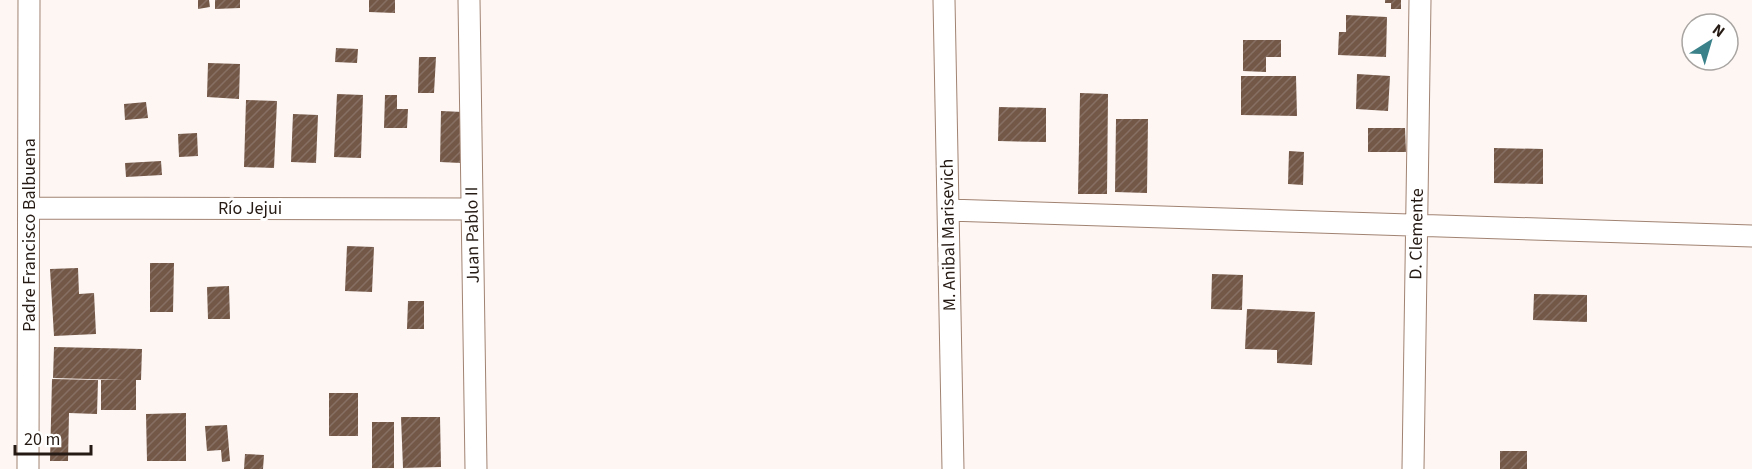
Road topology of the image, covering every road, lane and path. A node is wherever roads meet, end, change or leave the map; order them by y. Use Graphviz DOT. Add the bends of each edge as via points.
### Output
graph roads {
  1 [pos="29,0"];
  2 [pos="469,0"];
  3 [pos="944,0"];
  4 [pos="1420,0"];
  5 [pos="29,208"];
  6 [pos="472,208"];
  7 [pos="948,210"];
  8 [pos="1416,225"];
  9 [pos="1752,236"];
  10 [pos="27,469"];
  11 [pos="476,469"];
  12 [pos="953,469"];
  13 [pos="1413,469"];
  1 -- 5 [label="street, Padre Francisco Balbuena"];
  2 -- 6 [label="street, Juan Pablo II"];
  3 -- 7 [label="street, M. Anibal Marisevich"];
  4 -- 8 [label="street, D. Clemente"];
  5 -- 6 [label="street, Río Jejui"];
  5 -- 10 [label="street, Padre Francisco Balbuena"];
  6 -- 11 [label="street, Juan Pablo II"];
  7 -- 8 [label="street"];
  7 -- 12 [label="street, M. Anibal Marisevich"];
  8 -- 9 [label="street"];
  8 -- 13 [label="street, D. Clemente"];
}
